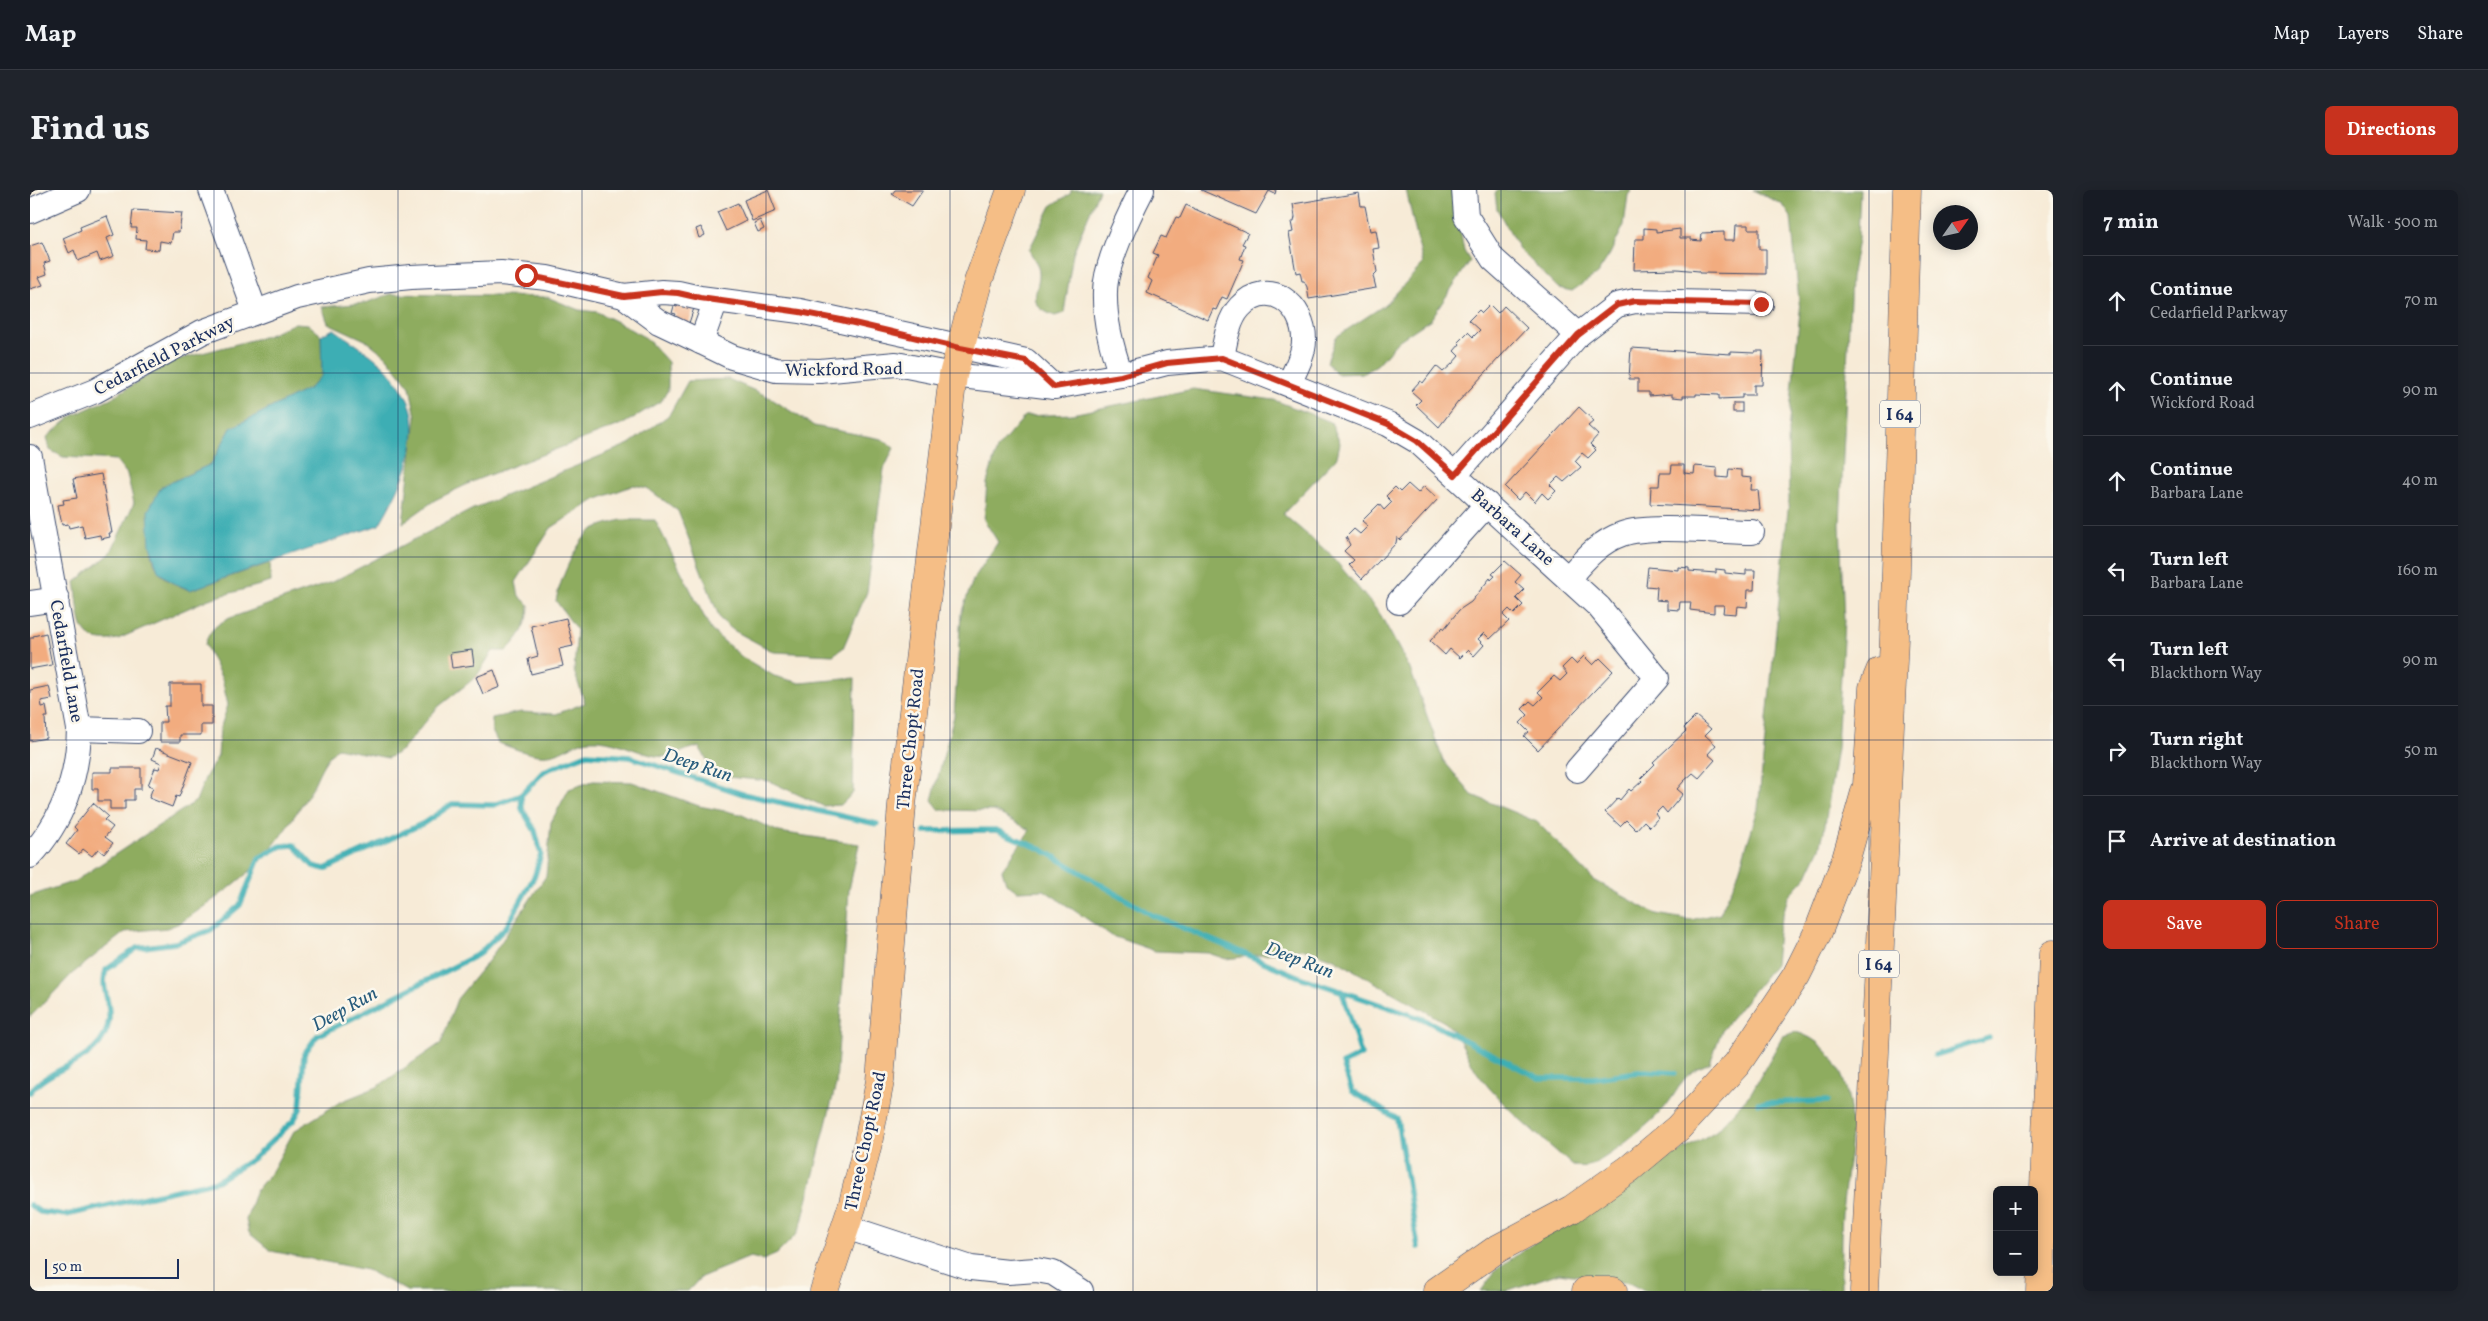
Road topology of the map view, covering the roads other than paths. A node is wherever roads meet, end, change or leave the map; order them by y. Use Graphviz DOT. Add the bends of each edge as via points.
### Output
graph roads {
  1 [pos="78,190"];
  2 [pos="211,190"];
  3 [pos="1010,190"];
  4 [pos="1142,190"];
  5 [pos="1464,190"];
  6 [pos="1907,190"];
  7 [pos="30,211"];
  8 [pos="624,296"];
  9 [pos="716,300"];
  10 [pos="1761,304"];
  11 [pos="255,310"];
  12 [pos="1578,335"];
  13 [pos="701,342"];
  14 [pos="960,348"];
  15 [pos="1222,358"];
  16 [pos="954,376"];
  17 [pos="1121,376"];
  18 [pos="1289,384"];
  19 [pos="1054,387"];
  20 [pos="30,417"];
  21 [pos="30,457"];
  22 [pos="1455,475"];
  23 [pos="1487,504"];
  24 [pos="1752,532"];
  25 [pos="1569,577"];
  26 [pos="57,599"];
  27 [pos="1400,602"];
  28 [pos="30,603"];
  29 [pos="1894,638"];
  30 [pos="79,729"];
  31 [pos="138,731"];
  32 [pos="1577,770"];
  33 [pos="30,856"];
  34 [pos="2053,954"];
  35 [pos="846,1227"];
  36 [pos="824,1291"];
  37 [pos="1081,1291"];
  38 [pos="1437,1291"];
  39 [pos="1586,1291"];
  40 [pos="1613,1291"];
  41 [pos="1864,1291"];
  42 [pos="2040,1291"];
  1 -- 7 [label="street"];
  2 -- 11 [label="street"];
  3 -- 14 [label="main road, Three Chopt Road" via="978,282"];
  4 -- 17 [label="street" via="1126,221 1104,290 1110,344"];
  5 -- 12 [label="street" via="1466,216 1493,259"];
  6 -- 29 [label="main road, I 64"];
  8 -- 9 [label="street, Cedarfield Parkway" via="662,292"];
  8 -- 11 [label="street, Cedarfield Parkway" via="526,275 451,275 369,281"];
  8 -- 13 [label="street, Cedarfield Parkway" via="659,322"];
  9 -- 13 [label="street"];
  9 -- 14 [label="street, Wickford Road" via="800,312"];
  10 -- 12 [label="street" via="1635,301 1617,305"];
  11 -- 20 [label="street, Cedarfield Parkway" via="202,332 96,390"];
  12 -- 22 [label="street"];
  13 -- 16 [label="street, Wickford Road" via="732,357 776,370 820,372 896,364"];
  14 -- 16 [label="main road, Three Chopt Road"];
  14 -- 19 [label="street" via="1026,361"];
  15 -- 17 [label="street, Barbara Lane" via="1167,363"];
  15 -- 18 [label="street, Barbara Lane"];
  15 -- 18 [label="street" via="1227,332 1240,307 1258,295 1280,296 1296,313 1304,341"];
  16 -- 19 [label="street, Barbara Lane"];
  16 -- 35 [label="main road, Three Chopt Road" via="902,805 880,1081"];
  17 -- 19 [label="street, Barbara Lane"];
  18 -- 22 [label="street, Barbara Lane" via="1388,424 1417,441"];
  21 -- 26 [label="street, Cedarfield Lane"];
  22 -- 23 [label="street, Barbara Lane"];
  23 -- 25 [label="street, Barbara Lane"];
  23 -- 27 [label="street"];
  24 -- 25 [label="street" via="1644,530 1622,534 1589,555"];
  25 -- 32 [label="street, Barbara Lane" via="1599,607 1657,678"];
  26 -- 28 [label="street"];
  26 -- 30 [label="street, Cedarfield Lane"];
  29 -- 38 [label="main road" via="1873,688 1867,785 1846,859 1818,932 1796,976 1737,1064 1678,1128 1629,1169 1572,1209 1497,1249"];
  29 -- 41 [label="main road, I 64"];
  30 -- 31 [label="street"];
  30 -- 33 [label="street, Cedarfield Lane" via="75,769 66,799 55,822"];
  34 -- 42 [label="main road"];
  35 -- 36 [label="main road, Three Chopt Road"];
  35 -- 37 [label="street" via="972,1268 1053,1273"];
  39 -- 40 [label="main road"];
}
